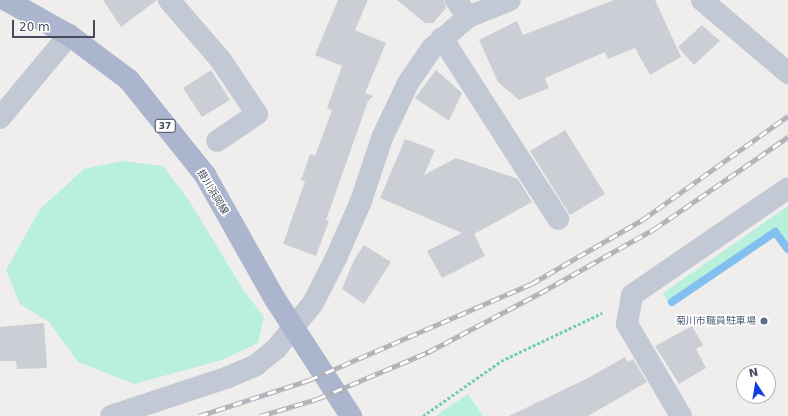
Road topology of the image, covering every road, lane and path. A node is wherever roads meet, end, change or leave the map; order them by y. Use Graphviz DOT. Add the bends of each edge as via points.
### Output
graph roads {
  1 [pos="6,0"];
  2 [pos="169,0"];
  3 [pos="510,0"];
  4 [pos="702,0"];
  5 [pos="462,9"];
  6 [pos="69,35"];
  7 [pos="442,38"];
  8 [pos="788,73"];
  9 [pos="0,118"];
  10 [pos="217,141"];
  11 [pos="788,188"];
  12 [pos="558,218"];
  13 [pos="606,311"];
  14 [pos="110,416"];
  15 [pos="351,416"];
  16 [pos="423,416"];
  17 [pos="681,416"];
  1 -- 6 [label="main road, 掛川浜岡線 / 37"];
  2 -- 10 [label="street" via="220,59 257,114"];
  3 -- 5 [label="street"];
  4 -- 8 [label="street"];
  5 -- 7 [label="street"];
  6 -- 9 [label="street"];
  6 -- 15 [label="main road, 掛川浜岡線 / 37" via="129,80 204,175 275,299"];
  7 -- 12 [label="street"];
  7 -- 14 [label="street" via="408,83 382,138 361,201 313,303 276,348 256,364 226,378"];
  11 -- 17 [label="street" via="632,295 627,324"];
  13 -- 16 [label="path" via="501,362"];
}
